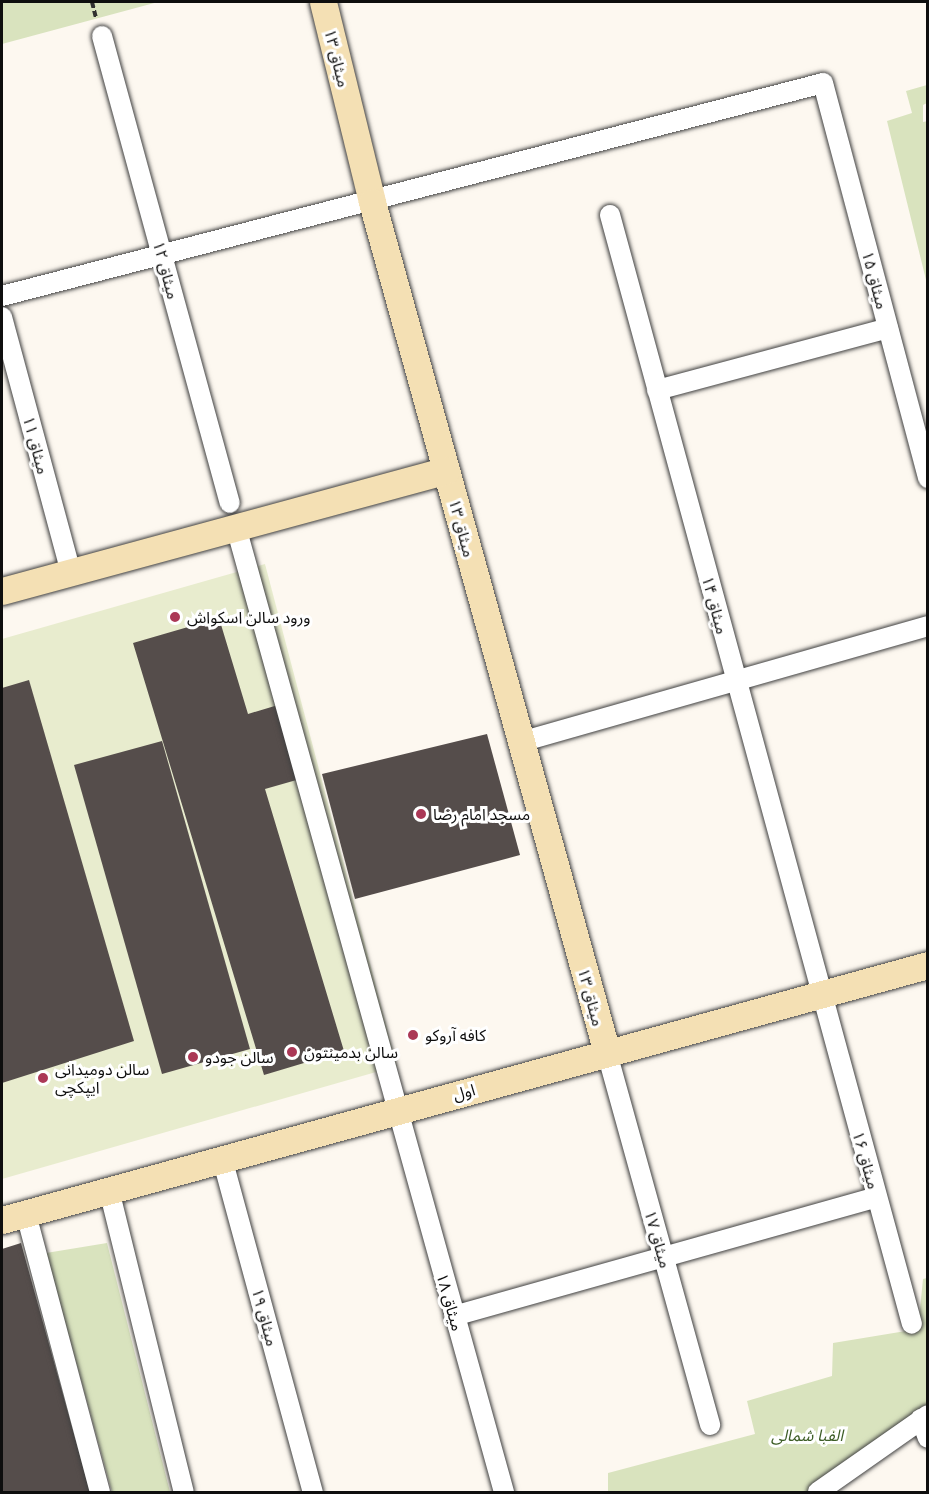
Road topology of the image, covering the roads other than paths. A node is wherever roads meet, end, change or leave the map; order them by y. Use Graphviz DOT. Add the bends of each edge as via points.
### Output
graph roads {
  1 [pos="323,2"];
  2 [pos="102,36"];
  3 [pos="372,202"];
  4 [pos="610,215"];
  5 [pos="162,256"];
  6 [pos="2,296"];
  7 [pos="2,317"];
  8 [pos="888,328"];
  9 [pos="657,390"];
  10 [pos="446,470"];
  11 [pos="927,478"];
  12 [pos="233,515"];
  13 [pos="71,572"];
  14 [pos="2,591"];
  15 [pos="927,626"];
  16 [pos="736,682"];
  17 [pos="521,742"];
  18 [pos="927,965"];
  19 [pos="820,995"];
  20 [pos="607,1053"];
  21 [pos="396,1110"];
  22 [pos="222,1158"];
  23 [pos="109,1190"];
  24 [pos="877,1197"];
  25 [pos="14,1217"];
  26 [pos="663,1254"];
  27 [pos="454,1316"];
  28 [pos="912,1324"];
  29 [pos="924,1417"];
  30 [pos="710,1425"];
  31 [pos="927,1438"];
  32 [pos="310,1484"];
  33 [pos="100,1492"];
  34 [pos="184,1492"];
  35 [pos="504,1492"];
  36 [pos="818,1492"];
  1 -- 3 [label="street, میثاق ۱۳"];
  2 -- 5 [label="street, میثاق ۱۲"];
  3 -- 5 [label="street"];
  3 -- 8 [label="street, میثاق ۱۵" via="823,84"];
  3 -- 10 [label="street, میثاق ۱۳"];
  4 -- 9 [label="street, میثاق ۱۴"];
  5 -- 6 [label="street"];
  5 -- 12 [label="street, میثاق ۱۲"];
  7 -- 13 [label="street, میثاق ۱۱"];
  8 -- 9 [label="street"];
  8 -- 11 [label="street, میثاق ۱۵"];
  9 -- 16 [label="street, میثاق ۱۴"];
  10 -- 12 [label="street"];
  10 -- 17 [label="street, میثاق ۱۳"];
  12 -- 13 [label="street"];
  12 -- 21 [label="street, میثاق ۱۲"];
  13 -- 14 [label="street"];
  15 -- 16 [label="street"];
  16 -- 17 [label="street"];
  16 -- 19 [label="street, میثاق ۱۴"];
  17 -- 20 [label="street, میثاق ۱۳"];
  18 -- 19 [label="street, اول"];
  19 -- 20 [label="street, اول"];
  19 -- 24 [label="street, میثاق ۱۶"];
  20 -- 21 [label="street, اول"];
  20 -- 26 [label="street, میثاق ۱۷"];
  21 -- 22 [label="street, اول"];
  21 -- 27 [label="street, میثاق ۱۸"];
  22 -- 23 [label="street, اول"];
  22 -- 32 [label="street, میثاق ۱۹"];
  23 -- 25 [label="street, اول"];
  23 -- 34 [label="street"];
  24 -- 26 [label="street"];
  24 -- 28 [label="street, میثاق ۱۶"];
  25 -- 33 [label="street"];
  26 -- 27 [label="street"];
  26 -- 30 [label="street, میثاق ۱۷"];
  27 -- 35 [label="street, میثاق ۱۸"];
  29 -- 31 [label="street"];
  29 -- 36 [label="street"];
}
